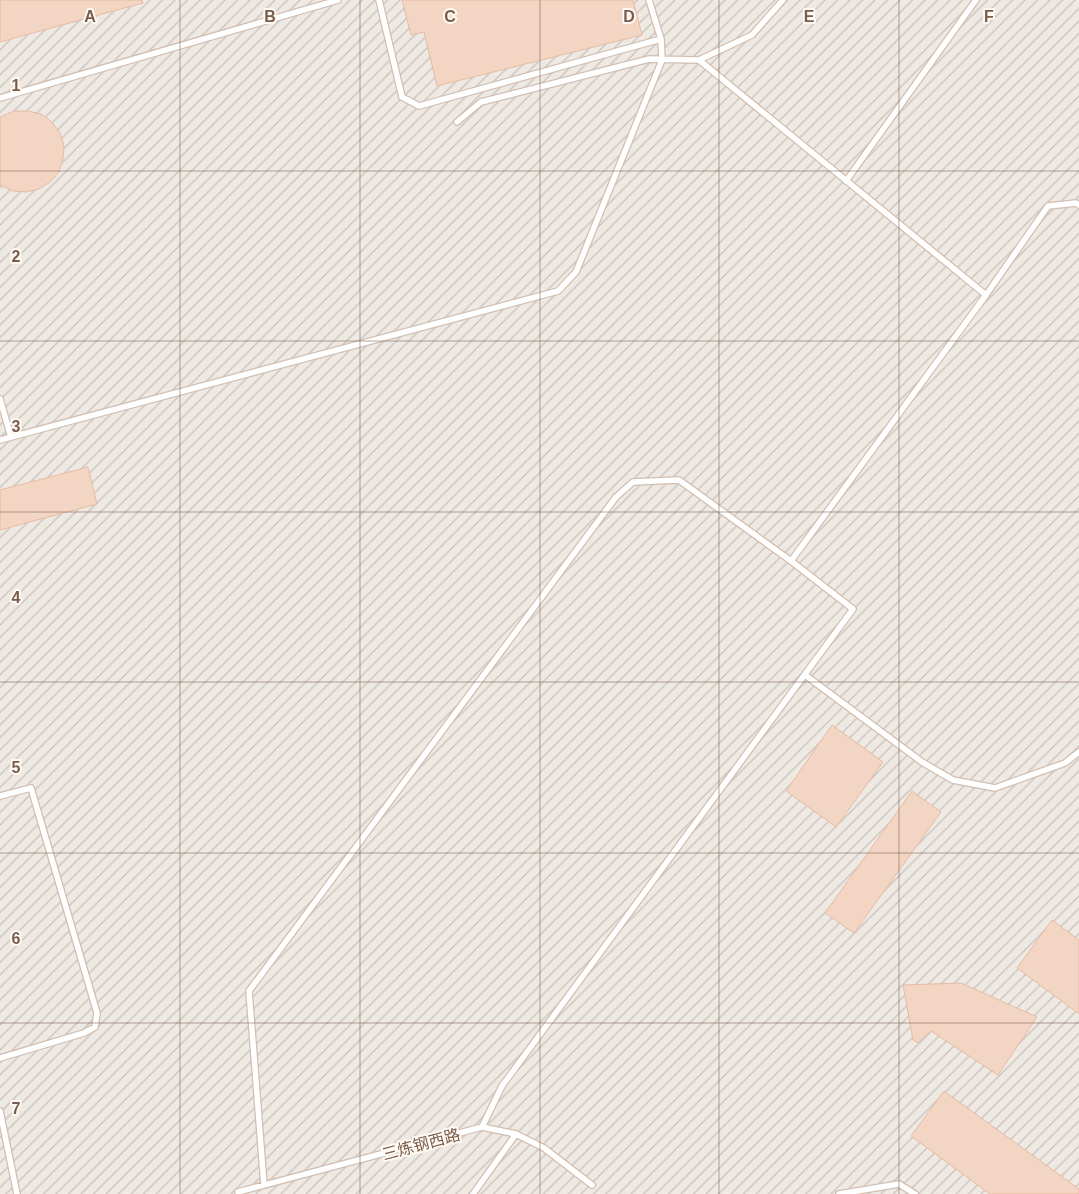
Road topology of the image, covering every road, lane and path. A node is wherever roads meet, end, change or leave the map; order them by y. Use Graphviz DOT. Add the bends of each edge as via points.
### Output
graph roads {
  1 [pos="338,0"];
  2 [pos="379,0"];
  3 [pos="649,0"];
  4 [pos="783,0"];
  5 [pos="976,0"];
  6 [pos="661,39"];
  7 [pos="662,60"];
  8 [pos="699,60"];
  9 [pos="0,98"];
  10 [pos="457,122"];
  11 [pos="846,181"];
  12 [pos="1079,205"];
  13 [pos="986,295"];
  14 [pos="0,399"];
  15 [pos="11,437"];
  16 [pos="0,440"];
  17 [pos="791,561"];
  18 [pos="805,675"];
  19 [pos="1079,752"];
  20 [pos="0,796"];
  21 [pos="0,1058"];
  22 [pos="0,1111"];
  23 [pos="482,1127"];
  24 [pos="516,1134"];
  25 [pos="264,1185"];
  26 [pos="592,1185"];
  27 [pos="238,1192"];
  28 [pos="17,1194"];
  29 [pos="473,1194"];
  30 [pos="839,1194"];
  31 [pos="915,1194"];
  1 -- 9 [label="lane"];
  2 -- 6 [label="lane" via="402,97 419,106"];
  3 -- 6 [label="lane"];
  4 -- 8 [label="lane" via="752,35"];
  5 -- 11 [label="lane"];
  6 -- 7 [label="lane"];
  7 -- 8 [label="lane"];
  7 -- 10 [label="lane" via="650,59 481,102"];
  7 -- 15 [label="lane" via="576,272 558,291"];
  8 -- 11 [label="lane"];
  11 -- 13 [label="lane"];
  12 -- 13 [label="lane" via="1076,202 1048,206"];
  13 -- 17 [label="lane"];
  14 -- 15 [label="lane"];
  15 -- 16 [label="lane"];
  17 -- 18 [label="lane" via="853,609"];
  17 -- 25 [label="lane" via="679,480 633,482 616,497 249,991"];
  18 -- 19 [label="lane" via="922,762 953,780 995,788 1065,763"];
  18 -- 23 [label="lane" via="502,1086"];
  20 -- 21 [label="lane" via="30,788 98,1013 95,1027 84,1034"];
  22 -- 28 [label="lane"];
  23 -- 24 [label="lane, 三炼钢西路"];
  23 -- 25 [label="lane, 三炼钢西路"];
  24 -- 26 [label="lane, 三炼钢西路" via="544,1148"];
  24 -- 29 [label="lane"];
  25 -- 27 [label="lane, 三炼钢西路"];
  30 -- 31 [label="lane" via="899,1184"];
}
